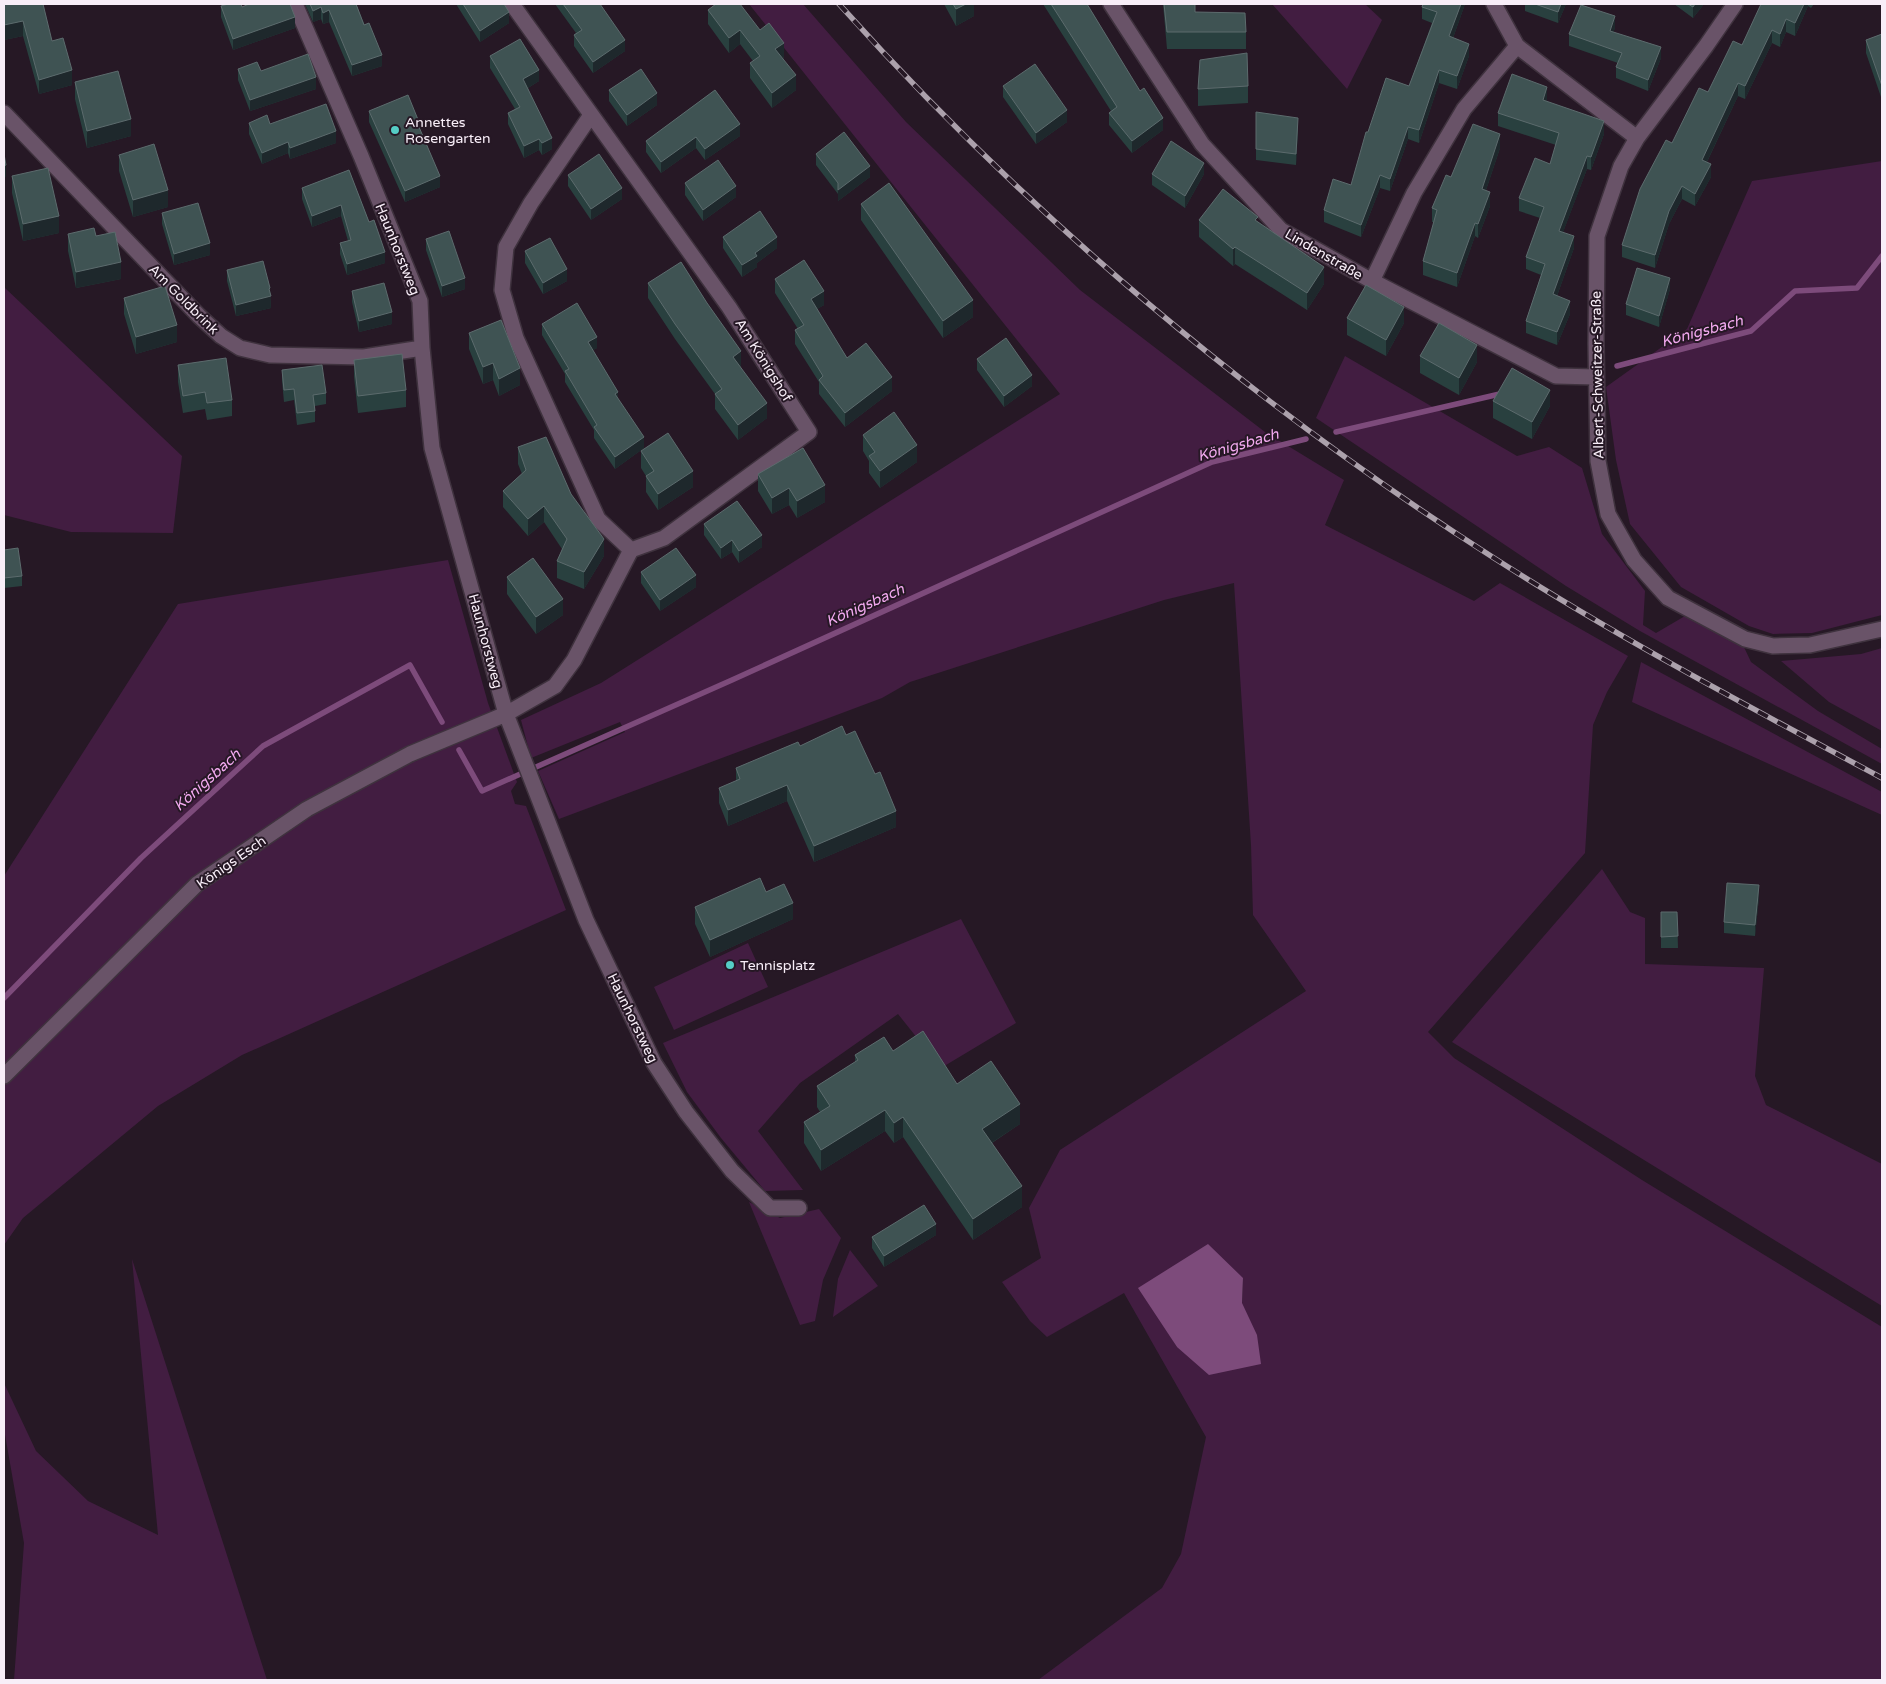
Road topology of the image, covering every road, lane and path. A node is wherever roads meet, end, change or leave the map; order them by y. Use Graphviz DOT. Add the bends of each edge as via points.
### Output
graph roads {
  1 [pos="295,4"];
  2 [pos="512,4"];
  3 [pos="1111,4"];
  4 [pos="1494,4"];
  5 [pos="1735,4"];
  6 [pos="1517,46"];
  7 [pos="4,113"];
  8 [pos="591,115"];
  9 [pos="1637,138"];
  10 [pos="1372,281"];
  11 [pos="422,348"];
  12 [pos="1596,377"];
  13 [pos="631,550"];
  14 [pos="1882,629"];
  15 [pos="506,714"];
  16 [pos="4,1076"];
  17 [pos="799,1208"];
  1 -- 11 [label="street, Haunhorstweg" via="420,301"];
  2 -- 8 [label="street, Am Königshof"];
  3 -- 10 [label="street, Lindenstraße" via="1202,144 1281,230"];
  4 -- 6 [label="street"];
  5 -- 9 [label="street, Albert-Schweitzer-Straße"];
  6 -- 9 [label="street"];
  6 -- 10 [label="street" via="1464,108 1414,193"];
  7 -- 11 [label="street, Am Goldbrink" via="199,316 240,348 270,355 364,357"];
  8 -- 13 [label="street" via="531,202 506,247 502,290 516,338 598,519"];
  8 -- 13 [label="street, Am Königshof" via="729,307 809,432 664,538"];
  9 -- 12 [label="street, Albert-Schweitzer-Straße" via="1621,166 1597,236"];
  10 -- 12 [label="street, Lindenstraße" via="1556,376"];
  11 -- 15 [label="street, Haunhorstweg" via="432,448"];
  12 -- 14 [label="street, Albert-Schweitzer-Straße" via="1598,462 1608,514 1634,560 1668,598 1745,640 1773,646 1810,645"];
  13 -- 15 [label="street" via="574,660 555,686"];
  15 -- 16 [label="street, Königs Esch" via="410,754 307,809 197,884"];
  15 -- 17 [label="street, Haunhorstweg" via="586,920 654,1063 686,1112 738,1178 770,1208"];
}
